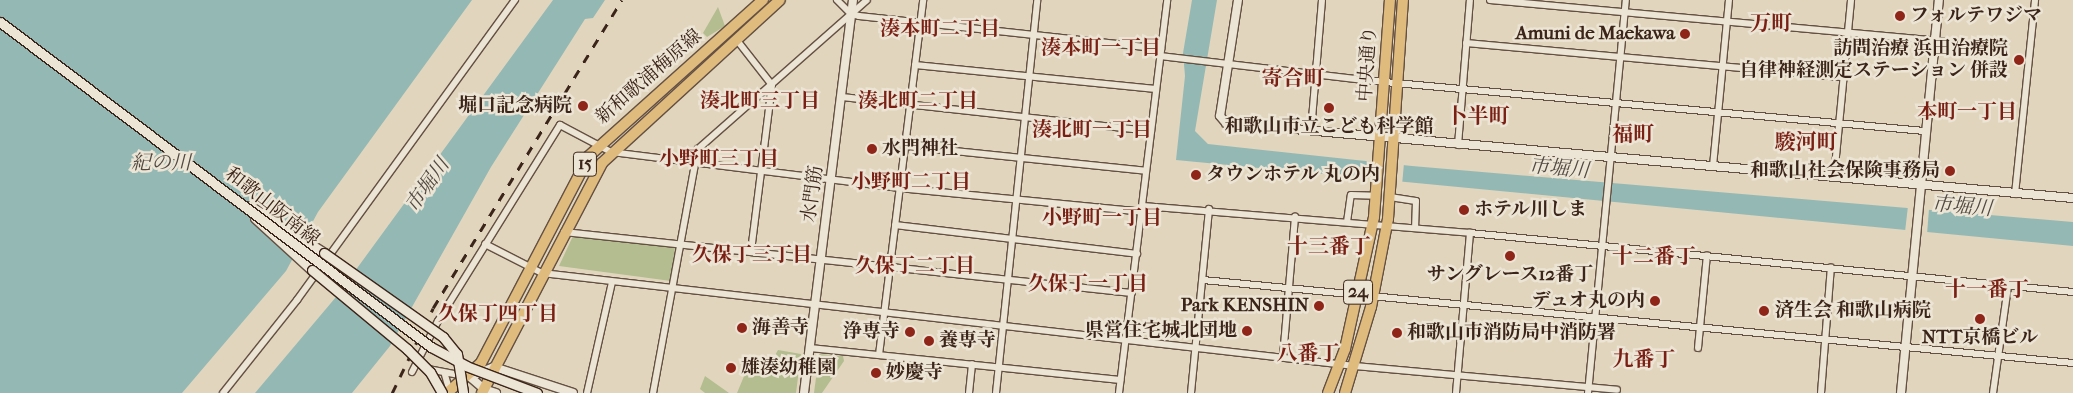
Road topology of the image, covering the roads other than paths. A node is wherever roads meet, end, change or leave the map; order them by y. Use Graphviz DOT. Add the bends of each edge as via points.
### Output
graph roads {
  1 [pos="516,0"];
  2 [pos="763,0"];
  3 [pos="780,0"];
  4 [pos="837,0"];
  5 [pos="852,0"];
  6 [pos="867,0"];
  7 [pos="923,0"];
  8 [pos="1037,0"];
  9 [pos="1167,0"];
  10 [pos="1238,0"];
  11 [pos="1322,0"];
  12 [pos="1390,0"];
  13 [pos="1403,0"];
  14 [pos="1470,0"];
  15 [pos="1490,0"];
  16 [pos="1626,0"];
  17 [pos="1729,0"];
  18 [pos="1851,0"];
  19 [pos="1939,0"];
  20 [pos="2035,0"];
  21 [pos="1625,13"];
  22 [pos="851,14"];
  23 [pos="0,22"];
  24 [pos="920,22"];
  25 [pos="1727,23"];
  26 [pos="1848,34"];
  27 [pos="1034,35"];
  28 [pos="736,39"];
  29 [pos="1939,41"];
  30 [pos="1466,43"];
  31 [pos="1161,52"];
  32 [pos="1621,58"];
  33 [pos="915,65"];
  34 [pos="1228,66"];
  35 [pos="1722,67"];
  36 [pos="1317,75"];
  37 [pos="1030,76"];
  38 [pos="1843,78"];
  39 [pos="1385,82"];
  40 [pos="1400,83"];
  41 [pos="772,85"];
  42 [pos="1462,88"];
  43 [pos="1156,89"];
  44 [pos="842,97"];
  45 [pos="1616,102"];
  46 [pos="910,105"];
  47 [pos="1718,112"];
  48 [pos="1025,117"];
  49 [pos="1839,123"];
  50 [pos="1311,131"];
  51 [pos="1926,131"];
  52 [pos="1151,132"];
  53 [pos="1381,138"];
  54 [pos="1395,139"];
  55 [pos="1458,145"];
  56 [pos="906,146"];
  57 [pos="596,147"];
  58 [pos="611,152"];
  59 [pos="1021,158"];
  60 [pos="1610,158"];
  61 [pos="695,162"];
  62 [pos="1713,166"];
  63 [pos="762,170"];
  64 [pos="1146,171"];
  65 [pos="832,178"];
  66 [pos="1834,178"];
  67 [pos="1920,185"];
  68 [pos="220,187"];
  69 [pos="899,188"];
  70 [pos="1376,191"];
  71 [pos="1391,193"];
  72 [pos="2015,194"];
  73 [pos="2073,198"];
  74 [pos="1017,199"];
  75 [pos="1142,209"];
  76 [pos="1209,209"];
  77 [pos="1295,217"];
  78 [pos="1347,222"];
  79 [pos="895,225"];
  80 [pos="1372,225"];
  81 [pos="1387,226"];
  82 [pos="1415,228"];
  83 [pos="564,232"];
  84 [pos="1470,233"];
  85 [pos="1013,239"];
  86 [pos="485,244"];
  87 [pos="682,244"];
  88 [pos="1600,245"];
  89 [pos="752,251"];
  90 [pos="1137,254"];
  91 [pos="1707,255"];
  92 [pos="821,259"];
  93 [pos="890,266"];
  94 [pos="1831,267"];
  95 [pos="531,270"];
  96 [pos="542,273"];
  97 [pos="1913,274"];
  98 [pos="1008,279"];
  99 [pos="1203,280"];
  100 [pos="612,282"];
  101 [pos="2008,286"];
  102 [pos="1289,288"];
  103 [pos="674,289"];
  104 [pos="2073,292"];
  105 [pos="1132,293"];
  106 [pos="1357,295"];
  107 [pos="1373,296"];
  108 [pos="815,304"];
  109 [pos="1465,305"];
  110 [pos="885,311"];
  111 [pos="1594,316"];
  112 [pos="1003,324"];
  113 [pos="1700,327"];
  114 [pos="1126,339"];
  115 [pos="1824,339"];
  116 [pos="1904,345"];
  117 [pos="810,348"];
  118 [pos="1196,348"];
  119 [pos="1698,348"];
  120 [pos="879,355"];
  121 [pos="1997,355"];
  122 [pos="1283,357"];
  123 [pos="2073,363"];
  124 [pos="415,364"];
  125 [pos="972,364"];
  126 [pos="1340,364"];
  127 [pos="1356,366"];
  128 [pos="494,367"];
  129 [pos="998,368"];
  130 [pos="412,372"];
  131 [pos="445,375"];
  132 [pos="1458,376"];
  133 [pos="470,377"];
  134 [pos="1120,380"];
  135 [pos="1588,390"];
  136 [pos="1617,390"];
  137 [pos="483,391"];
  138 [pos="446,392"];
  139 [pos="223,393"];
  140 [pos="463,393"];
  141 [pos="496,393"];
  142 [pos="537,393"];
  143 [pos="573,393"];
  144 [pos="587,393"];
  145 [pos="653,393"];
  146 [pos="804,393"];
  147 [pos="969,393"];
  148 [pos="996,393"];
  149 [pos="1119,393"];
  150 [pos="1191,393"];
  151 [pos="1328,393"];
  152 [pos="1345,393"];
  153 [pos="1456,393"];
  154 [pos="1821,393"];
  155 [pos="1901,393"];
  156 [pos="1993,393"];
  1 -- 139 [label="street" via="298,300"];
  2 -- 57 [label="main road, 新和歌浦梅原線 / 15"];
  3 -- 28 [label="main road, 新和歌浦梅原線 / 15"];
  4 -- 22 [label="street"];
  5 -- 22 [label="street, 水門筋"];
  6 -- 22 [label="street"];
  7 -- 24 [label="street"];
  8 -- 27 [label="street"];
  9 -- 31 [label="street"];
  10 -- 34 [label="street"];
  11 -- 36 [label="street"];
  12 -- 39 [label="main road, 中央通り / 24"];
  13 -- 40 [label="main road, 中央通り / 24"];
  14 -- 30 [label="street"];
  15 -- 21 [label="street"];
  16 -- 21 [label="street"];
  17 -- 25 [label="street"];
  18 -- 26 [label="street"];
  19 -- 29 [label="street"];
  20 -- 72 [label="street"];
  21 -- 25 [label="street"];
  21 -- 32 [label="street"];
  22 -- 24 [label="street"];
  22 -- 41 [label="street"];
  22 -- 44 [label="street, 水門筋"];
  23 -- 68 [label="main road, 和歌山阪南線, bridge"];
  24 -- 27 [label="street"];
  24 -- 33 [label="street"];
  25 -- 26 [label="street"];
  25 -- 35 [label="street"];
  26 -- 29 [label="street"];
  26 -- 38 [label="street"];
  27 -- 31 [label="street"];
  27 -- 37 [label="street"];
  28 -- 41 [label="street"];
  28 -- 58 [label="main road, 新和歌浦梅原線 / 15"];
  29 -- 51 [label="street"];
  30 -- 32 [label="street"];
  30 -- 42 [label="street"];
  31 -- 34 [label="street" via="1178,59"];
  31 -- 43 [label="street"];
  32 -- 35 [label="street"];
  32 -- 45 [label="street"];
  33 -- 37 [label="street"];
  33 -- 46 [label="street"];
  34 -- 36 [label="street"];
  34 -- 50 [label="street" via="1222,120"];
  35 -- 38 [label="street"];
  35 -- 47 [label="street"];
  36 -- 39 [label="street"];
  36 -- 50 [label="street"];
  37 -- 43 [label="street"];
  37 -- 48 [label="street"];
  38 -- 49 [label="street"];
  39 -- 40 [label="street"];
  39 -- 53 [label="main road, 中央通り / 24"];
  40 -- 42 [label="street"];
  40 -- 54 [label="main road, 中央通り / 24"];
  41 -- 61 [label="street" via="698,149"];
  41 -- 63 [label="street"];
  42 -- 45 [label="street"];
  42 -- 55 [label="street"];
  43 -- 52 [label="street"];
  44 -- 46 [label="street"];
  44 -- 65 [label="street, 水門筋"];
  45 -- 47 [label="street"];
  45 -- 60 [label="street"];
  46 -- 48 [label="street"];
  46 -- 56 [label="street"];
  47 -- 49 [label="street"];
  47 -- 62 [label="street"];
  48 -- 52 [label="street"];
  48 -- 59 [label="street"];
  49 -- 51 [label="street"];
  49 -- 66 [label="street"];
  50 -- 53 [label="street"];
  51 -- 67 [label="street"];
  52 -- 64 [label="street"];
  53 -- 54 [label="street"];
  53 -- 70 [label="main road, 中央通り / 24"];
  54 -- 55 [label="street"];
  54 -- 71 [label="main road, 中央通り / 24"];
  55 -- 60 [label="street"];
  56 -- 59 [label="street"];
  56 -- 69 [label="street"];
  57 -- 58 [label="street"];
  57 -- 86 [label="street" via="560,125"];
  57 -- 95 [label="main road, 新和歌浦梅原線 / 15"];
  58 -- 61 [label="street"];
  58 -- 83 [label="main road, 新和歌浦梅原線 / 15"];
  59 -- 64 [label="street"];
  59 -- 74 [label="street"];
  60 -- 62 [label="street"];
  60 -- 88 [label="street"];
  61 -- 63 [label="street"];
  61 -- 87 [label="street"];
  62 -- 66 [label="street"];
  63 -- 65 [label="street"];
  63 -- 89 [label="street"];
  64 -- 75 [label="street"];
  65 -- 69 [label="street"];
  65 -- 92 [label="street, 水門筋"];
  66 -- 67 [label="street"];
  67 -- 72 [label="street"];
  67 -- 97 [label="street"];
  68 -- 138 [label="main road, bridge" via="407,349"];
  68 -- 140 [label="main road, bridge" via="324,253 443,337 457,354"];
  68 -- 142 [label="main road, 和歌山阪南線, bridge" via="431,347 466,366"];
  69 -- 74 [label="street"];
  69 -- 79 [label="street"];
  70 -- 78 [label="street" via="1351,194"];
  70 -- 80 [label="main road, 中央通り / 24"];
  71 -- 81 [label="main road, 中央通り / 24"];
  71 -- 82 [label="street" via="1416,201"];
  72 -- 73 [label="street"];
  74 -- 75 [label="street"];
  74 -- 85 [label="street"];
  75 -- 76 [label="street"];
  75 -- 90 [label="street"];
  76 -- 77 [label="street"];
  76 -- 99 [label="street"];
  77 -- 78 [label="street"];
  77 -- 102 [label="street"];
  78 -- 80 [label="street"];
  79 -- 85 [label="street"];
  79 -- 93 [label="street"];
  80 -- 81 [label="street"];
  80 -- 106 [label="main road, 中央通り / 24"];
  81 -- 82 [label="street"];
  81 -- 107 [label="main road, 中央通り / 24"];
  82 -- 84 [label="street"];
  83 -- 87 [label="street"];
  83 -- 96 [label="main road, 新和歌浦梅原線 / 15"];
  84 -- 88 [label="street"];
  84 -- 109 [label="street"];
  85 -- 90 [label="street"];
  85 -- 98 [label="street"];
  86 -- 95 [label="street"];
  86 -- 124 [label="street"];
  87 -- 89 [label="street"];
  87 -- 103 [label="street"];
  88 -- 91 [label="street"];
  88 -- 111 [label="street"];
  89 -- 92 [label="street"];
  90 -- 105 [label="street"];
  91 -- 94 [label="street"];
  91 -- 113 [label="street"];
  92 -- 93 [label="street"];
  92 -- 108 [label="street, 水門筋"];
  93 -- 98 [label="street"];
  93 -- 110 [label="street"];
  94 -- 97 [label="street"];
  94 -- 115 [label="street"];
  95 -- 96 [label="street"];
  95 -- 133 [label="main road, 新和歌浦梅原線 / 15"];
  96 -- 100 [label="street"];
  96 -- 128 [label="main road, 新和歌浦梅原線 / 15"];
  97 -- 101 [label="street"];
  97 -- 116 [label="street"];
  98 -- 105 [label="street"];
  98 -- 112 [label="street"];
  99 -- 102 [label="street"];
  99 -- 118 [label="street"];
  100 -- 103 [label="street"];
  100 -- 144 [label="street"];
  101 -- 104 [label="street"];
  101 -- 121 [label="street"];
  102 -- 106 [label="street"];
  102 -- 122 [label="street"];
  103 -- 108 [label="street"];
  103 -- 145 [label="street"];
  105 -- 114 [label="street"];
  106 -- 107 [label="street"];
  106 -- 126 [label="main road, 中央通り / 24"];
  107 -- 109 [label="street"];
  107 -- 127 [label="main road, 中央通り / 24"];
  108 -- 110 [label="street"];
  108 -- 117 [label="street, 水門筋"];
  109 -- 111 [label="street"];
  109 -- 132 [label="street"];
  110 -- 112 [label="street"];
  110 -- 120 [label="street"];
  111 -- 113 [label="street"];
  111 -- 135 [label="street"];
  112 -- 114 [label="street"];
  112 -- 129 [label="street"];
  113 -- 115 [label="street"];
  113 -- 119 [label="street"];
  114 -- 118 [label="street"];
  114 -- 134 [label="street"];
  115 -- 116 [label="street"];
  115 -- 154 [label="street"];
  116 -- 121 [label="street"];
  116 -- 155 [label="street"];
  117 -- 120 [label="street"];
  117 -- 146 [label="street, 水門筋"];
  118 -- 122 [label="street"];
  118 -- 150 [label="street"];
  120 -- 125 [label="street"];
  121 -- 123 [label="street"];
  121 -- 156 [label="street"];
  122 -- 126 [label="street"];
  124 -- 130 [label="street"];
  124 -- 131 [label="street"];
  125 -- 129 [label="street"];
  125 -- 147 [label="street"];
  126 -- 127 [label="street"];
  126 -- 151 [label="main road, 中央通り / 24"];
  127 -- 132 [label="street"];
  127 -- 152 [label="main road, 中央通り / 24"];
  128 -- 133 [label="street"];
  128 -- 137 [label="main road, 新和歌浦梅原線 / 15"];
  128 -- 143 [label="street"];
  129 -- 134 [label="street"];
  129 -- 148 [label="street"];
  131 -- 133 [label="street"];
  131 -- 138 [label="street"];
  132 -- 135 [label="street"];
  132 -- 153 [label="street"];
  133 -- 137 [label="street"];
  133 -- 138 [label="main road"];
  134 -- 149 [label="street"];
  135 -- 136 [label="street"];
  137 -- 141 [label="street"];
}
